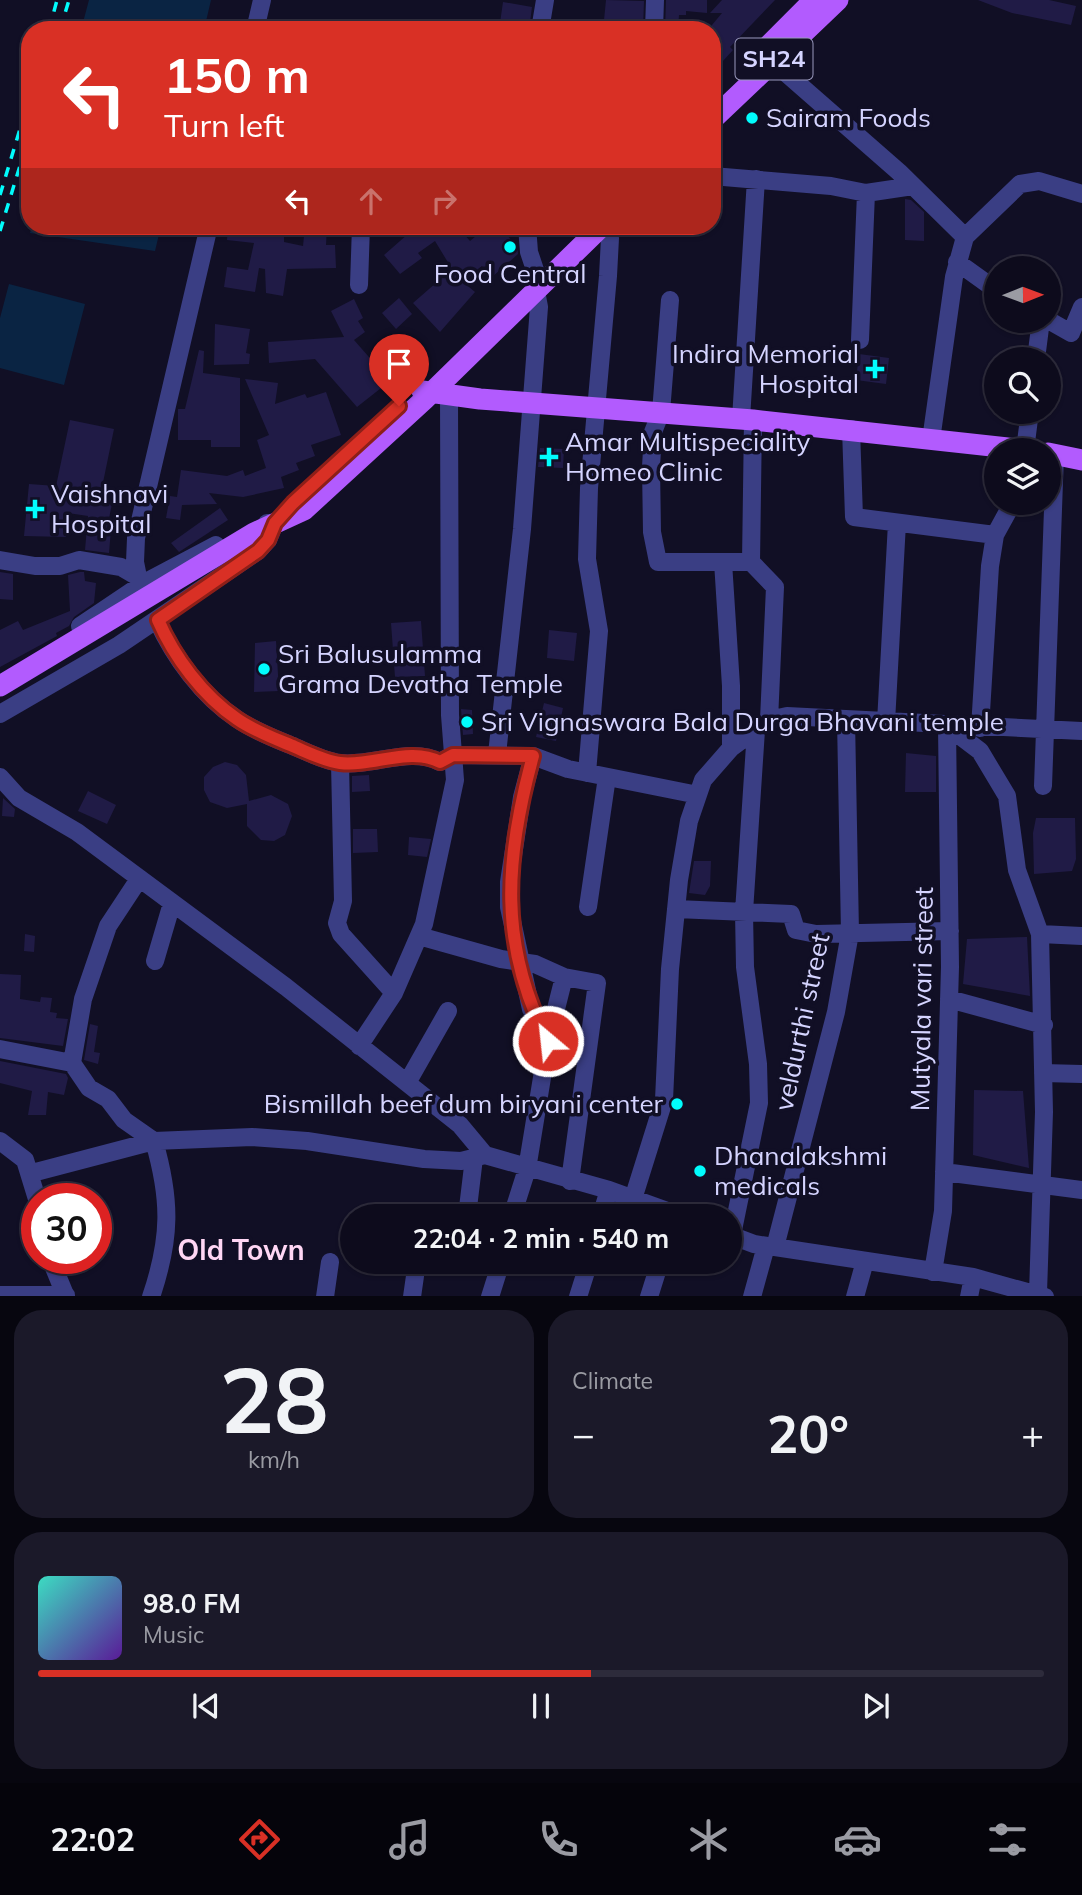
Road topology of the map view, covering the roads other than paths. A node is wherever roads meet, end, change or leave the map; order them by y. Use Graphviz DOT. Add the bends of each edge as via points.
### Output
graph roads {
  1 [pos="262,0"];
  2 [pos="545,0"];
  3 [pos="655,0"];
  4 [pos="814,0"];
  5 [pos="838,0"];
  6 [pos="257,21"];
  7 [pos="542,21"];
  8 [pos="654,21"];
  9 [pos="766,57"];
  10 [pos="721,94"];
  11 [pos="721,110"];
  12 [pos="721,177"];
  13 [pos="756,179"];
  14 [pos="913,186"];
  15 [pos="866,193"];
  16 [pos="1082,194"];
  17 [pos="207,235"];
  18 [pos="361,235"];
  19 [pos="528,235"];
  20 [pos="576,235"];
  21 [pos="592,235"];
  22 [pos="608,235"];
  23 [pos="965,237"];
  24 [pos="957,262"];
  25 [pos="984,281"];
  26 [pos="536,282"];
  27 [pos="359,285"];
  28 [pos="670,300"];
  29 [pos="1082,307"];
  30 [pos="1061,327"];
  31 [pos="860,340"];
  32 [pos="432,392"];
  33 [pos="533,403"];
  34 [pos="598,408"];
  35 [pos="661,412"];
  36 [pos="747,419"];
  37 [pos="851,429"];
  38 [pos="931,440"];
  39 [pos="984,446"];
  40 [pos="1061,456"];
  41 [pos="1082,460"];
  42 [pos="1006,515"];
  43 [pos="1051,515"];
  44 [pos="277,521"];
  45 [pos="897,523"];
  46 [pos="995,535"];
  47 [pos="0,560"];
  48 [pos="723,562"];
  49 [pos="751,562"];
  50 [pos="141,580"];
  51 [pos="158,620"];
  52 [pos="0,675"];
  53 [pos="0,685"];
  54 [pos="0,714"];
  55 [pos="846,719"];
  56 [pos="886,722"];
  57 [pos="762,725"];
  58 [pos="947,726"];
  59 [pos="980,728"];
  60 [pos="1046,730"];
  61 [pos="1082,732"];
  62 [pos="731,748"];
  63 [pos="497,754"];
  64 [pos="453,755"];
  65 [pos="533,756"];
  66 [pos="340,763"];
  67 [pos="587,773"];
  68 [pos="0,777"];
  69 [pos="607,777"];
  70 [pos="1043,786"];
  71 [pos="698,795"];
  72 [pos="139,879"];
  73 [pos="172,903"];
  74 [pos="587,907"];
  75 [pos="676,909"];
  76 [pos="744,912"];
  77 [pos="950,931"];
  78 [pos="850,933"];
  79 [pos="1041,934"];
  80 [pos="419,936"];
  81 [pos="1082,936"];
  82 [pos="518,960"];
  83 [pos="155,961"];
  84 [pos="564,977"];
  85 [pos="394,993"];
  86 [pos="949,999"];
  87 [pos="448,1011"];
  88 [pos="1044,1025"];
  89 [pos="548,1041"];
  90 [pos="359,1046"];
  91 [pos="0,1049"];
  92 [pos="72,1063"];
  93 [pos="1043,1073"];
  94 [pos="1082,1074"];
  95 [pos="407,1083"];
  96 [pos="0,1141"];
  97 [pos="154,1141"];
  98 [pos="480,1157"];
  99 [pos="527,1169"];
  100 [pos="944,1172"];
  101 [pos="32,1173"];
  102 [pos="570,1181"];
  103 [pos="34,1183"];
  104 [pos="1043,1186"];
  105 [pos="608,1191"];
  106 [pos="1082,1191"];
  107 [pos="634,1199"];
  108 [pos="470,1204"];
  109 [pos="516,1204"];
  110 [pos="604,1204"];
  111 [pos="647,1204"];
  112 [pos="738,1204"];
  113 [pos="742,1238"];
  114 [pos="771,1246"];
  115 [pos="865,1261"];
  116 [pos="330,1262"];
  117 [pos="933,1272"];
  118 [pos="57,1274"];
  119 [pos="415,1274"];
  120 [pos="497,1274"];
  121 [pos="585,1274"];
  122 [pos="656,1274"];
  123 [pos="973,1277"];
  124 [pos="0,1295"];
  125 [pos="1042,1295"];
  126 [pos="66,1296"];
  127 [pos="151,1296"];
  128 [pos="325,1296"];
  129 [pos="412,1296"];
  130 [pos="490,1296"];
  131 [pos="578,1296"];
  132 [pos="649,1296"];
  133 [pos="752,1296"];
  134 [pos="855,1296"];
  135 [pos="969,1296"];
  1 -- 6 [label="street"];
  2 -- 7 [label="street"];
  3 -- 8 [label="street"];
  4 -- 9 [label="main road, SH24"];
  5 -- 9 [label="main road, SH24"];
  9 -- 10 [label="main road, SH24"];
  9 -- 11 [label="main road, SH24"];
  9 -- 14 [label="street"];
  12 -- 13 [label="street"];
  13 -- 15 [label="street"];
  13 -- 36 [label="street"];
  14 -- 15 [label="street"];
  14 -- 23 [label="street"];
  15 -- 31 [label="street"];
  16 -- 23 [label="street" via="1040,181 1020,184"];
  17 -- 50 [label="street" via="136,538"];
  18 -- 27 [label="street"];
  19 -- 26 [label="street"];
  20 -- 26 [label="main road"];
  21 -- 26 [label="main road"];
  22 -- 34 [label="street"];
  23 -- 24 [label="street"];
  24 -- 25 [label="street"];
  24 -- 38 [label="street"];
  26 -- 32 [label="main road"];
  26 -- 33 [label="street" via="539,307"];
  28 -- 35 [label="street"];
  29 -- 30 [label="street" via="1071,333"];
  32 -- 33 [label="main road"];
  32 -- 44 [label="main road" via="293,503"];
  32 -- 64 [label="street" via="447,557"];
  33 -- 34 [label="main road"];
  33 -- 63 [label="street"];
  34 -- 35 [label="main road"];
  34 -- 67 [label="street" via="587,559 599,631"];
  35 -- 36 [label="main road"];
  35 -- 48 [label="street" via="653,432 651,467 652,532 658,562"];
  36 -- 37 [label="main road"];
  36 -- 49 [label="street"];
  37 -- 38 [label="main road"];
  37 -- 45 [label="street" via="854,517"];
  38 -- 39 [label="main road"];
  40 -- 41 [label="main road"];
  42 -- 46 [label="street"];
  43 -- 60 [label="street"];
  44 -- 50 [label="street" via="247,529"];
  44 -- 51 [label="street" via="258,551"];
  44 -- 53 [label="main road"];
  45 -- 46 [label="street"];
  45 -- 56 [label="street"];
  46 -- 59 [label="street"];
  47 -- 50 [label="street" via="35,566 79,560 121,567"];
  48 -- 49 [label="street"];
  48 -- 62 [label="street"];
  49 -- 57 [label="street" via="775,587"];
  50 -- 52 [label="street"];
  51 -- 54 [label="street"];
  51 -- 66 [label="street" via="172,651 237,719"];
  55 -- 56 [label="street"];
  55 -- 57 [label="street" via="787,716"];
  55 -- 78 [label="street, veldurthi street"];
  56 -- 58 [label="street"];
  57 -- 62 [label="street"];
  57 -- 76 [label="street"];
  58 -- 59 [label="street"];
  58 -- 77 [label="street, Mutyala vari street"];
  58 -- 79 [label="street" via="980,751 1007,796 1017,870"];
  59 -- 60 [label="street"];
  60 -- 61 [label="street"];
  60 -- 70 [label="street"];
  62 -- 71 [label="street" via="703,780"];
  63 -- 64 [label="street"];
  63 -- 65 [label="street"];
  64 -- 66 [label="street" via="440,762 417,754"];
  64 -- 80 [label="street" via="452,793"];
  65 -- 67 [label="street"];
  65 -- 82 [label="street" via="509,882"];
  66 -- 85 [label="street" via="343,901 337,923 341,934"];
  67 -- 69 [label="street"];
  68 -- 72 [label="street" via="19,798 77,832"];
  69 -- 71 [label="street"];
  69 -- 74 [label="street"];
  71 -- 75 [label="street" via="689,821"];
  72 -- 73 [label="street"];
  72 -- 92 [label="street" via="108,926 83,999"];
  73 -- 83 [label="street"];
  73 -- 90 [label="street"];
  75 -- 76 [label="street"];
  75 -- 107 [label="street" via="664,1100"];
  76 -- 78 [label="street" via="791,914 796,930 816,934"];
  76 -- 112 [label="street" via="759,1103"];
  77 -- 78 [label="street"];
  77 -- 86 [label="street, Mutyala vari street"];
  78 -- 114 [label="street, veldurthi street" via="836,1012"];
  79 -- 81 [label="street"];
  79 -- 88 [label="street"];
  80 -- 82 [label="street"];
  80 -- 85 [label="street"];
  82 -- 84 [label="street"];
  82 -- 89 [label="street" via="531,1009"];
  84 -- 89 [label="street"];
  84 -- 102 [label="street" via="597,983"];
  85 -- 90 [label="street"];
  86 -- 88 [label="street"];
  86 -- 100 [label="street, Mutyala vari street"];
  87 -- 95 [label="street"];
  88 -- 93 [label="street"];
  89 -- 99 [label="street"];
  90 -- 95 [label="street"];
  91 -- 92 [label="street"];
  92 -- 97 [label="street" via="89,1088"];
  93 -- 94 [label="street"];
  93 -- 104 [label="street"];
  95 -- 98 [label="street" via="460,1125"];
  96 -- 101 [label="street" via="17,1152"];
  97 -- 98 [label="street" via="252,1137 424,1158 461,1161"];
  97 -- 101 [label="street"];
  97 -- 127 [label="street" via="168,1205 168,1231"];
  98 -- 99 [label="street"];
  98 -- 108 [label="street"];
  99 -- 102 [label="street"];
  99 -- 109 [label="street"];
  100 -- 104 [label="street"];
  100 -- 117 [label="street, Mutyala vari street"];
  101 -- 103 [label="street"];
  102 -- 105 [label="street"];
  104 -- 106 [label="street"];
  104 -- 125 [label="street"];
  105 -- 107 [label="street"];
  105 -- 110 [label="street"];
  107 -- 111 [label="street"];
  113 -- 114 [label="street"];
  114 -- 115 [label="street"];
  114 -- 133 [label="street, veldurthi street"];
  115 -- 117 [label="street"];
  115 -- 134 [label="street"];
  116 -- 128 [label="street"];
  117 -- 123 [label="street"];
  118 -- 126 [label="street"];
  119 -- 129 [label="street"];
  120 -- 130 [label="street"];
  121 -- 131 [label="street"];
  122 -- 132 [label="street"];
  123 -- 125 [label="street"];
  123 -- 135 [label="street"];
  124 -- 126 [label="street"];
}
